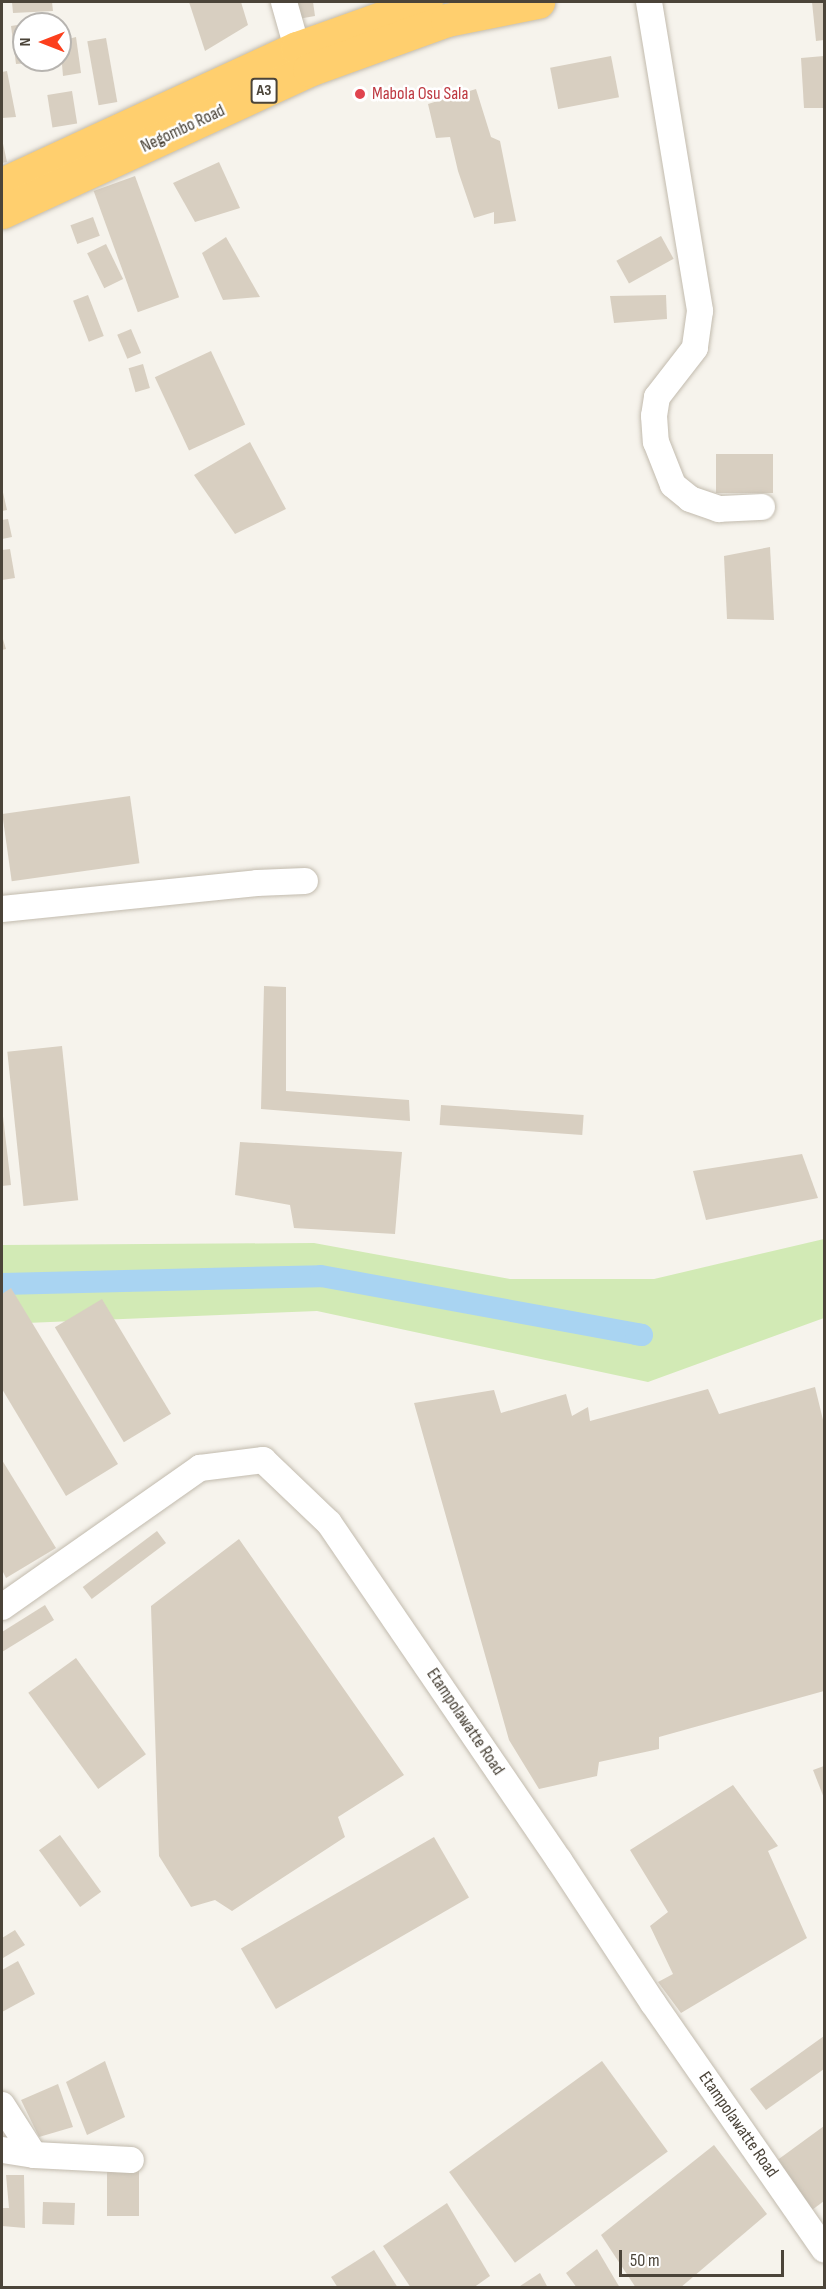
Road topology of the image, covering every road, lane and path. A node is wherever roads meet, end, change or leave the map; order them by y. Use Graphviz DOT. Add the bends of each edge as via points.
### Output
graph roads {
  1 [pos="284,2"];
  2 [pos="538,2"];
  3 [pos="649,2"];
  4 [pos="439,8"];
  5 [pos="303,59"];
  6 [pos="2,184"];
  7 [pos="2,212"];
  8 [pos="762,507"];
  9 [pos="305,881"];
  10 [pos="2,909"];
  11 [pos="2,1607"];
  12 [pos="2,2105"];
  13 [pos="2,2150"];
  14 [pos="34,2155"];
  15 [pos="131,2160"];
  16 [pos="825,2249"];
  1 -- 5 [label="street"];
  2 -- 4 [label="highway, Negombo Road / A3"];
  3 -- 8 [label="street" via="700,311 695,348 657,397 656,442 673,485 690,499 719,509"];
  4 -- 5 [label="highway, Negombo Road / A3"];
  5 -- 6 [label="highway, Negombo Road / A3"];
  5 -- 7 [label="highway, Negombo Road / A3"];
  9 -- 10 [label="street"];
  11 -- 16 [label="street, Etampolawatte Road" via="200,1468 263,1460 329,1523 653,2003"];
  12 -- 14 [label="street"];
  13 -- 14 [label="street"];
  14 -- 15 [label="street"];
}
